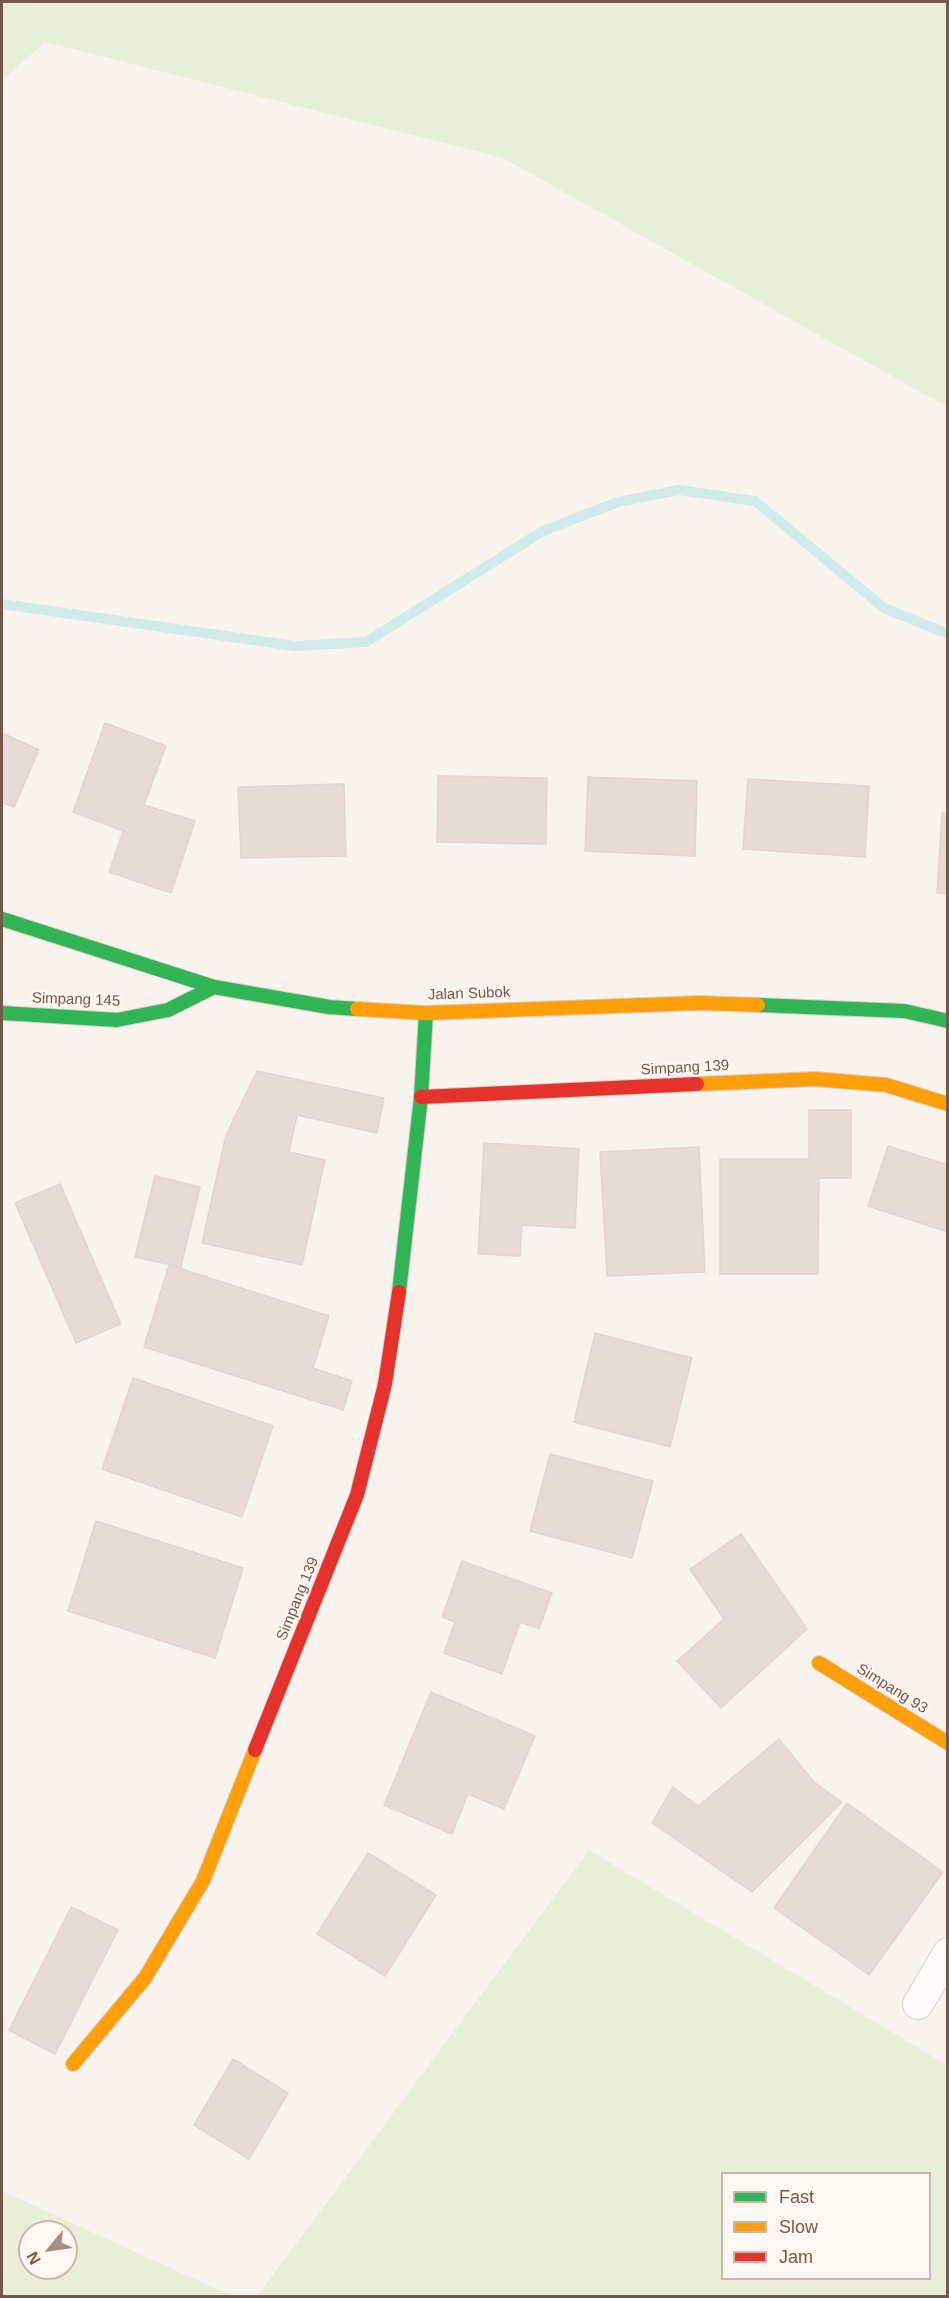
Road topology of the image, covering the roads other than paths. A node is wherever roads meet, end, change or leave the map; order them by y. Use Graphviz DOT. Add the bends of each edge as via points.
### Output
graph roads {
  1 [pos="2,919"];
  2 [pos="214,987"];
  3 [pos="2,1013"];
  4 [pos="426,1013"];
  5 [pos="948,1021"];
  6 [pos="420,1097"];
  7 [pos="948,1104"];
  8 [pos="819,1663"];
  9 [pos="948,1743"];
  10 [pos="948,1953"];
  11 [pos="918,2004"];
  12 [pos="73,2064"];
  1 -- 2 [label="street, Jalan Subok"];
  2 -- 3 [label="street, Simpang 145" via="168,1010 117,1020"];
  2 -- 4 [label="street, Jalan Subok" via="330,1007"];
  4 -- 5 [label="street, Jalan Subok" via="700,1003 904,1011"];
  4 -- 6 [label="street, Simpang 139"];
  6 -- 7 [label="street, Simpang 139" via="815,1079 886,1085"];
  6 -- 12 [label="street, Simpang 139" via="406,1241 385,1384 357,1495 203,1881 145,1978"];
  8 -- 9 [label="street, Simpang 93"];
  10 -- 11 [label="street"];
}
